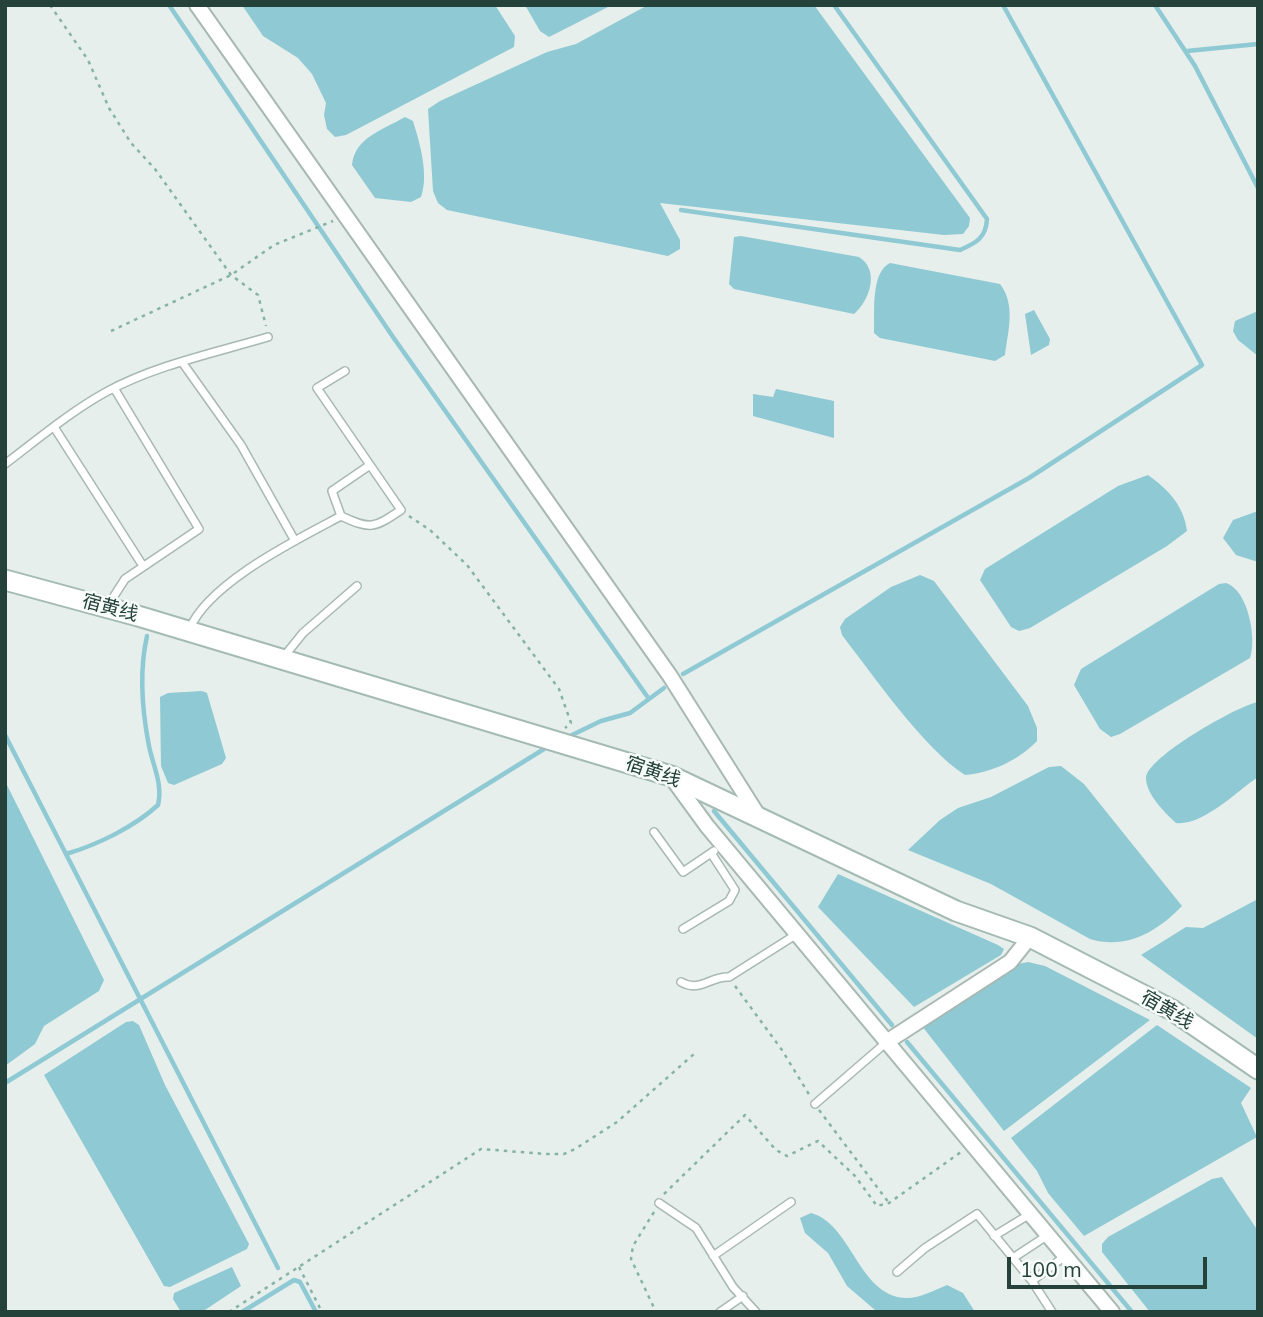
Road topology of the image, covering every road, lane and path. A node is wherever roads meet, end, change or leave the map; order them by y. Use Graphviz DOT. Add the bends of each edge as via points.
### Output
graph roads {
  1 [pos="50,5"];
  2 [pos="197,5"];
  3 [pos="325,225"];
  4 [pos="231,275"];
  5 [pos="111,331"];
  6 [pos="268,337"];
  7 [pos="182,362"];
  8 [pos="345,371"];
  9 [pos="114,388"];
  10 [pos="54,427"];
  11 [pos="5,464"];
  12 [pos="370,465"];
  13 [pos="401,510"];
  14 [pos="341,516"];
  15 [pos="295,541"];
  16 [pos="144,566"];
  17 [pos="5,580"];
  18 [pos="357,586"];
  19 [pos="106,607"];
  20 [pos="189,631"];
  21 [pos="281,659"];
  22 [pos="551,740"];
  23 [pos="671,776"];
  24 [pos="760,818"];
  25 [pos="654,832"];
  26 [pos="718,850"];
  27 [pos="682,929"];
  28 [pos="797,934"];
  29 [pos="1030,937"];
  30 [pos="729,977"];
  31 [pos="681,982"];
  32 [pos="888,1041"];
  33 [pos="694,1054"];
  34 [pos="1258,1069"];
  35 [pos="815,1104"];
  36 [pos="973,1144"];
  37 [pos="791,1202"];
  38 [pos="659,1203"];
  39 [pos="889,1203"];
  40 [pos="1031,1214"];
  41 [pos="1048,1235"];
  42 [pos="994,1236"];
  43 [pos="1065,1255"];
  44 [pos="713,1256"];
  45 [pos="1013,1258"];
  46 [pos="299,1267"];
  47 [pos="897,1272"];
  48 [pos="1032,1281"];
  49 [pos="743,1296"];
  50 [pos="229,1312"];
  51 [pos="322,1312"];
  52 [pos="656,1312"];
  53 [pos="720,1312"];
  54 [pos="756,1312"];
  55 [pos="1052,1312"];
  56 [pos="1112,1312"];
  1 -- 4 [label="path" via="88,60 131,143"];
  2 -- 24 [label="street" via="670,676"];
  3 -- 4 [label="path" via="275,245"];
  4 -- 5 [label="path"];
  4 -- 6 [label="path" via="258,295"];
  6 -- 7 [label="lane"];
  7 -- 9 [label="lane"];
  7 -- 15 [label="lane" via="240,445"];
  8 -- 12 [label="lane" via="317,388"];
  9 -- 10 [label="lane"];
  9 -- 16 [label="lane" via="199,529"];
  10 -- 11 [label="lane"];
  10 -- 16 [label="lane"];
  12 -- 13 [label="lane"];
  12 -- 14 [label="lane" via="332,491"];
  13 -- 14 [label="lane" via="376,527"];
  13 -- 22 [label="path" via="467,565 559,689 570,723"];
  14 -- 15 [label="lane"];
  15 -- 20 [label="lane" via="213,595 196,614"];
  16 -- 19 [label="lane" via="125,579"];
  17 -- 19 [label="main road, 宿黄线"];
  18 -- 21 [label="lane" via="303,633"];
  19 -- 20 [label="main road, 宿黄线"];
  20 -- 21 [label="main road, 宿黄线"];
  21 -- 22 [label="main road, 宿黄线"];
  22 -- 23 [label="main road, 宿黄线"];
  23 -- 24 [label="main road, 宿黄线"];
  23 -- 26 [label="street"];
  24 -- 29 [label="main road, 宿黄线" via="956,911"];
  25 -- 26 [label="lane" via="683,872"];
  26 -- 27 [label="lane" via="735,890 729,901"];
  26 -- 28 [label="street"];
  28 -- 30 [label="lane"];
  28 -- 32 [label="street"];
  29 -- 32 [label="street" via="1010,962"];
  29 -- 34 [label="main road, 宿黄线" via="1172,1010"];
  30 -- 31 [label="lane" via="718,976 702,986"];
  30 -- 35 [label="path"];
  32 -- 35 [label="lane"];
  32 -- 36 [label="street"];
  33 -- 46 [label="path" via="617,1122 564,1154 481,1149"];
  35 -- 39 [label="path"];
  36 -- 39 [label="path"];
  36 -- 40 [label="street"];
  37 -- 44 [label="lane"];
  38 -- 39 [label="path" via="668,1188 745,1115 787,1156 818,1141 855,1176 877,1206"];
  38 -- 44 [label="lane" via="696,1228"];
  38 -- 52 [label="path" via="633,1246 631,1259"];
  40 -- 41 [label="street"];
  40 -- 42 [label="lane"];
  41 -- 43 [label="street"];
  41 -- 45 [label="lane"];
  42 -- 45 [label="lane"];
  42 -- 47 [label="lane" via="977,1214"];
  43 -- 48 [label="lane"];
  43 -- 56 [label="street"];
  44 -- 49 [label="lane"];
  45 -- 48 [label="lane"];
  46 -- 50 [label="path"];
  46 -- 51 [label="path"];
  48 -- 55 [label="lane"];
  49 -- 53 [label="lane"];
  49 -- 54 [label="lane"];
}
